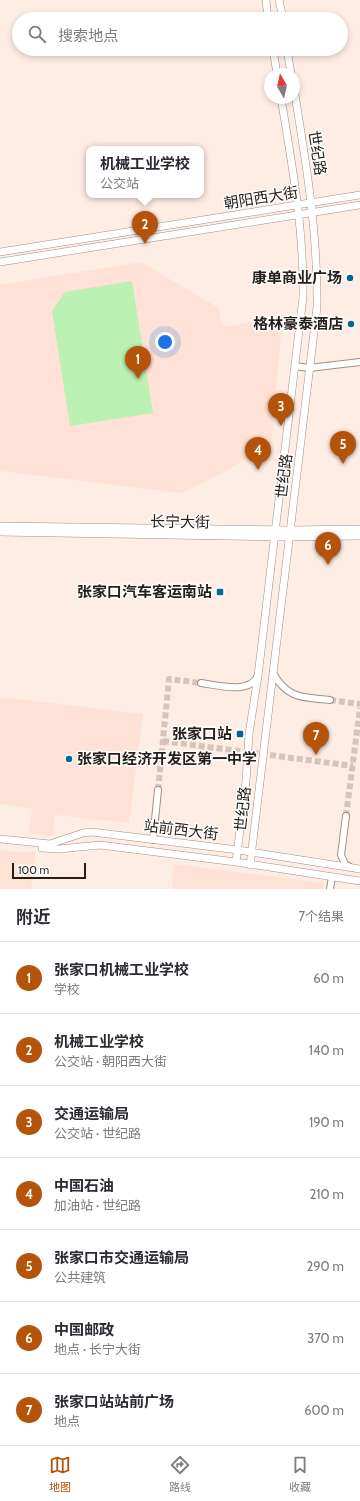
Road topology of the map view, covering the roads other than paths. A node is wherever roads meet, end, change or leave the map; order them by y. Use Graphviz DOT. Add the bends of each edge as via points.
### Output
graph roads {
  1 [pos="266,0"];
  2 [pos="279,0"];
  3 [pos="267,12"];
  4 [pos="281,12"];
  5 [pos="274,56"];
  6 [pos="288,56"];
  7 [pos="276,68"];
  8 [pos="291,68"];
  9 [pos="282,104"];
  10 [pos="296,104"];
  11 [pos="360,195"];
  12 [pos="311,203"];
  13 [pos="298,205"];
  14 [pos="360,205"];
  15 [pos="312,212"];
  16 [pos="299,214"];
  17 [pos="0,252"];
  18 [pos="0,262"];
  19 [pos="360,362"];
  20 [pos="295,366"];
  21 [pos="310,368"];
  22 [pos="0,526"];
  23 [pos="360,529"];
  24 [pos="0,532"];
  25 [pos="275,533"];
  26 [pos="290,534"];
  27 [pos="360,536"];
  28 [pos="259,668"];
  29 [pos="274,669"];
  30 [pos="201,683"];
  31 [pos="330,700"];
  32 [pos="246,784"];
  33 [pos="259,786"];
  34 [pos="158,790"];
  35 [pos="346,816"];
  36 [pos="153,840"];
  37 [pos="0,841"];
  38 [pos="30,845"];
  39 [pos="238,850"];
  40 [pos="251,853"];
  41 [pos="236,862"];
  42 [pos="250,865"];
  43 [pos="351,868"];
  44 [pos="360,869"];
  45 [pos="332,877"];
  46 [pos="360,881"];
  47 [pos="330,889"];
  1 -- 3 [label="main road"];
  2 -- 4 [label="main road"];
  5 -- 7 [label="main road"];
  6 -- 8 [label="main road"];
  9 -- 13 [label="main road, 世纪路"];
  10 -- 12 [label="main road, 世纪路"];
  11 -- 12 [label="main road, 朝阳西大街"];
  12 -- 13 [label="main road, 朝阳西大街"];
  12 -- 15 [label="main road, 世纪路"];
  13 -- 16 [label="main road, 世纪路"];
  13 -- 17 [label="main road, 朝阳西大街"];
  14 -- 15 [label="main road, 朝阳西大街"];
  15 -- 16 [label="main road, 朝阳西大街"];
  15 -- 21 [label="main road, 世纪路" via="317,266 317,307"];
  16 -- 18 [label="main road, 朝阳西大街"];
  16 -- 20 [label="main road, 世纪路" via="303,297"];
  19 -- 21 [label="street"];
  20 -- 21 [label="street"];
  20 -- 25 [label="main road, 世纪路"];
  21 -- 26 [label="main road, 世纪路"];
  22 -- 25 [label="main road, 长宁大街"];
  23 -- 26 [label="main road, 长宁大街"];
  24 -- 25 [label="main road, 长宁大街"];
  25 -- 26 [label="main road, 长宁大街"];
  25 -- 28 [label="main road, 世纪路"];
  26 -- 27 [label="main road, 长宁大街"];
  26 -- 29 [label="main road, 世纪路"];
  28 -- 29 [label="main road"];
  28 -- 30 [label="street" via="251,685 242,687"];
  28 -- 32 [label="main road, 世纪路" via="249,734"];
  29 -- 31 [label="street" via="283,688 290,693"];
  29 -- 33 [label="main road, 世纪路"];
  32 -- 33 [label="main road"];
  32 -- 39 [label="main road, 世纪路"];
  33 -- 40 [label="main road, 世纪路"];
  34 -- 36 [label="street"];
  35 -- 43 [label="street" via="341,855 345,864"];
  36 -- 38 [label="main road, 站前西大街" via="92,832 50,844"];
  36 -- 39 [label="main road, 站前西大街"];
  37 -- 38 [label="main road, 站前西大街"];
  38 -- 41 [label="main road, 站前西大街" via="54,849 100,845"];
  39 -- 40 [label="main road, 站前西大街"];
  39 -- 41 [label="main road, 世纪路"];
  40 -- 42 [label="main road, 世纪路"];
  40 -- 43 [label="main road, 站前西大街"];
  41 -- 42 [label="main road, 站前西大街"];
  42 -- 45 [label="main road, 站前西大街"];
  43 -- 44 [label="main road, 站前西大街"];
  45 -- 46 [label="main road, 站前西大街"];
  45 -- 47 [label="street"];
}
